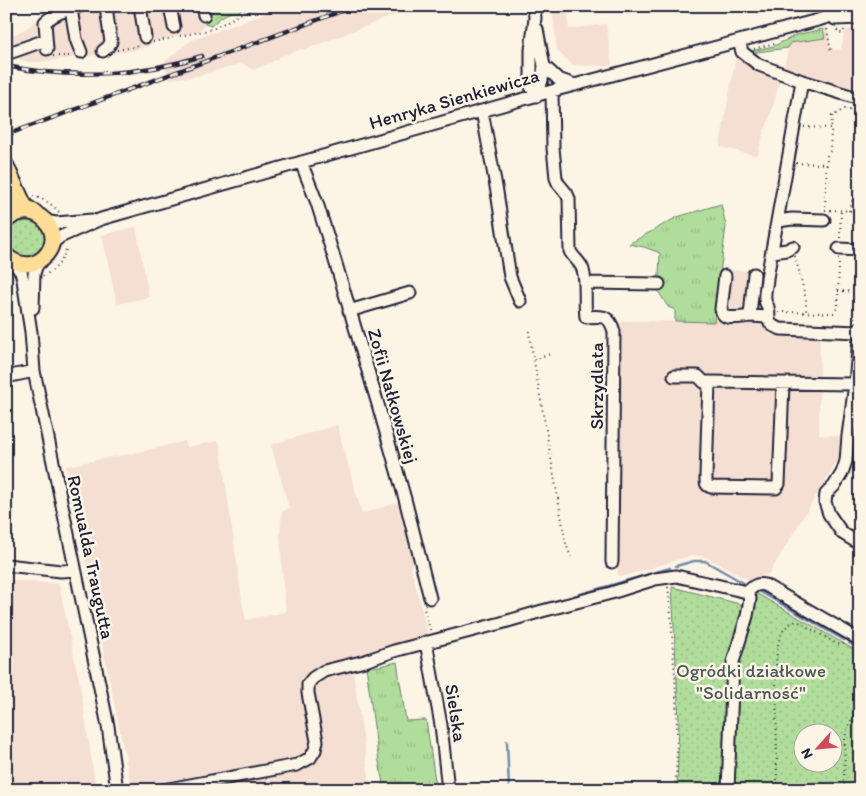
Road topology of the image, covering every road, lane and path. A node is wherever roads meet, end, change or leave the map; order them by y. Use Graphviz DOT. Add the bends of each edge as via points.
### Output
graph roads {
  1 [pos="108,6"];
  2 [pos="140,6"];
  3 [pos="170,6"];
  4 [pos="259,6"];
  5 [pos="534,6"];
  6 [pos="860,7"];
  7 [pos="76,8"];
  8 [pos="251,8"];
  9 [pos="534,18"];
  10 [pos="860,18"];
  11 [pos="822,23"];
  12 [pos="174,27"];
  13 [pos="740,41"];
  14 [pos="145,42"];
  15 [pos="46,48"];
  16 [pos="103,51"];
  17 [pos="12,52"];
  18 [pos="81,52"];
  19 [pos="831,52"];
  20 [pos="544,66"];
  21 [pos="802,81"];
  22 [pos="575,85"];
  23 [pos="552,91"];
  24 [pos="537,96"];
  25 [pos="860,99"];
  26 [pos="482,111"];
  27 [pos="860,112"];
  28 [pos="794,127"];
  29 [pos="831,128"];
  30 [pos="301,162"];
  31 [pos="788,163"];
  32 [pos="826,164"];
  33 [pos="6,165"];
  34 [pos="860,176"];
  35 [pos="6,179"];
  36 [pos="31,195"];
  37 [pos="841,210"];
  38 [pos="849,211"];
  39 [pos="860,211"];
  40 [pos="40,216"];
  41 [pos="63,217"];
  42 [pos="101,219"];
  43 [pos="6,220"];
  44 [pos="824,220"];
  45 [pos="778,221"];
  46 [pos="68,238"];
  47 [pos="51,247"];
  48 [pos="793,247"];
  49 [pos="839,249"];
  50 [pos="860,250"];
  51 [pos="772,252"];
  52 [pos="8,257"];
  53 [pos="41,260"];
  54 [pos="754,274"];
  55 [pos="725,276"];
  56 [pos="39,278"];
  57 [pos="585,283"];
  58 [pos="659,284"];
  59 [pos="838,291"];
  60 [pos="858,292"];
  61 [pos="410,294"];
  62 [pos="520,301"];
  63 [pos="350,311"];
  64 [pos="806,312"];
  65 [pos="768,315"];
  66 [pos="750,316"];
  67 [pos="859,329"];
  68 [pos="530,331"];
  69 [pos="31,332"];
  70 [pos="550,354"];
  71 [pos="534,360"];
  72 [pos="34,372"];
  73 [pos="674,376"];
  74 [pos="6,377"];
  75 [pos="709,382"];
  76 [pos="783,384"];
  77 [pos="856,384"];
  78 [pos="860,544"];
  79 [pos="571,557"];
  80 [pos="612,562"];
  81 [pos="6,565"];
  82 [pos="75,570"];
  83 [pos="666,577"];
  84 [pos="747,592"];
  85 [pos="430,598"];
  86 [pos="857,638"];
  87 [pos="430,641"];
  88 [pos="860,701"];
  89 [pos="203,786"];
  90 [pos="117,790"];
  91 [pos="163,790"];
  92 [pos="448,790"];
  93 [pos="675,790"];
  94 [pos="728,790"];
  95 [pos="777,790"];
  96 [pos="844,790"];
  1 -- 16 [label="street" via="111,42"];
  2 -- 14 [label="street"];
  3 -- 12 [label="street"];
  4 -- 8 [label="path"];
  5 -- 9 [label="street"];
  6 -- 11 [label="street, Henryka Sienkiewicza"];
  7 -- 15 [label="street" via="51,16 45,22"];
  7 -- 18 [label="street" via="76,39"];
  8 -- 14 [label="path" via="213,29"];
  9 -- 20 [label="street"];
  9 -- 24 [label="street" via="531,87"];
  10 -- 11 [label="street, Henryka Sienkiewicza"];
  11 -- 13 [label="street, Henryka Sienkiewicza"];
  11 -- 19 [label="path"];
  13 -- 21 [label="street" via="742,52 759,65"];
  13 -- 22 [label="street, Henryka Sienkiewicza"];
  14 -- 16 [label="path"];
  15 -- 17 [label="street"];
  15 -- 18 [label="path" via="56,57"];
  20 -- 22 [label="street" via="558,79"];
  20 -- 24 [label="street"];
  21 -- 25 [label="street"];
  21 -- 28 [label="street"];
  22 -- 23 [label="street, Henryka Sienkiewicza"];
  23 -- 24 [label="street, Henryka Sienkiewicza"];
  23 -- 57 [label="street, Skrzydlata" via="556,178 569,199 570,251 583,268"];
  24 -- 26 [label="street, Henryka Sienkiewicza"];
  26 -- 30 [label="street, Henryka Sienkiewicza"];
  26 -- 62 [label="street" via="510,277"];
  27 -- 29 [label="path" via="845,109 832,116"];
  28 -- 29 [label="path"];
  28 -- 31 [label="street"];
  29 -- 32 [label="path"];
  30 -- 42 [label="street, Henryka Sienkiewicza"];
  30 -- 63 [label="street, Zofii Nałkowskiej"];
  31 -- 32 [label="path"];
  31 -- 45 [label="street"];
  32 -- 37 [label="path" via="825,210"];
  33 -- 40 [label="main road" via="25,206"];
  34 -- 38 [label="path"];
  35 -- 43 [label="main road" via="12,208"];
  36 -- 41 [label="path" via="51,204"];
  37 -- 38 [label="path"];
  37 -- 49 [label="path"];
  38 -- 39 [label="path"];
  40 -- 42 [label="street, Henryka Sienkiewicza" via="56,223"];
  40 -- 43 [label="main road" via="22,212"];
  40 -- 47 [label="main road" via="52,231"];
  42 -- 47 [label="street, Henryka Sienkiewicza" via="60,237"];
  44 -- 45 [label="street"];
  45 -- 51 [label="street"];
  46 -- 56 [label="path" via="63,259 52,271"];
  47 -- 53 [label="main road"];
  48 -- 51 [label="street"];
  48 -- 64 [label="path" via="806,299"];
  49 -- 50 [label="street"];
  49 -- 59 [label="path"];
  51 -- 65 [label="street" via="764,300"];
  52 -- 53 [label="main road" via="26,265"];
  52 -- 69 [label="street, Romualda Traugutta" via="21,272"];
  53 -- 69 [label="street, Romualda Traugutta" via="33,280"];
  54 -- 66 [label="street"];
  55 -- 66 [label="street" via="722,314 727,317"];
  57 -- 58 [label="street"];
  57 -- 80 [label="street, Skrzydlata" via="586,317 604,317 614,332"];
  59 -- 60 [label="path"];
  59 -- 64 [label="path" via="838,306 834,313"];
  61 -- 63 [label="street"];
  63 -- 85 [label="street, Zofii Nałkowskiej"];
  64 -- 65 [label="path"];
  65 -- 66 [label="street"];
  65 -- 67 [label="street" via="773,327 781,329"];
  67 -- 77 [label="street"];
  68 -- 71 [label="path"];
  69 -- 72 [label="street, Romualda Traugutta"];
  70 -- 71 [label="path"];
  71 -- 79 [label="path" via="566,544"];
  72 -- 74 [label="street"];
  72 -- 82 [label="street, Romualda Traugutta"];
  73 -- 75 [label="street" via="698,376"];
  75 -- 76 [label="street"];
  75 -- 76 [label="street" via="706,484 711,487 776,488 779,484"];
  76 -- 77 [label="street"];
  77 -- 78 [label="street" via="846,461 842,474 826,494 825,502 842,533"];
  81 -- 82 [label="street" via="61,572"];
  82 -- 90 [label="street, Romualda Traugutta" via="108,726"];
  83 -- 84 [label="street" via="676,576"];
  83 -- 87 [label="street"];
  83 -- 93 [label="path" via="677,694"];
  84 -- 86 [label="street" via="755,585 765,585"];
  84 -- 94 [label="street" via="750,599 747,616 733,662"];
  85 -- 87 [label="path" via="424,609"];
  86 -- 95 [label="path" via="837,644 797,621 784,629 777,646 776,664"];
  87 -- 89 [label="street" via="324,671 312,678 308,693 317,741 315,750 305,762"];
  87 -- 92 [label="street, Sielska"];
  88 -- 96 [label="path" via="845,738"];
  89 -- 91 [label="street"];
}
